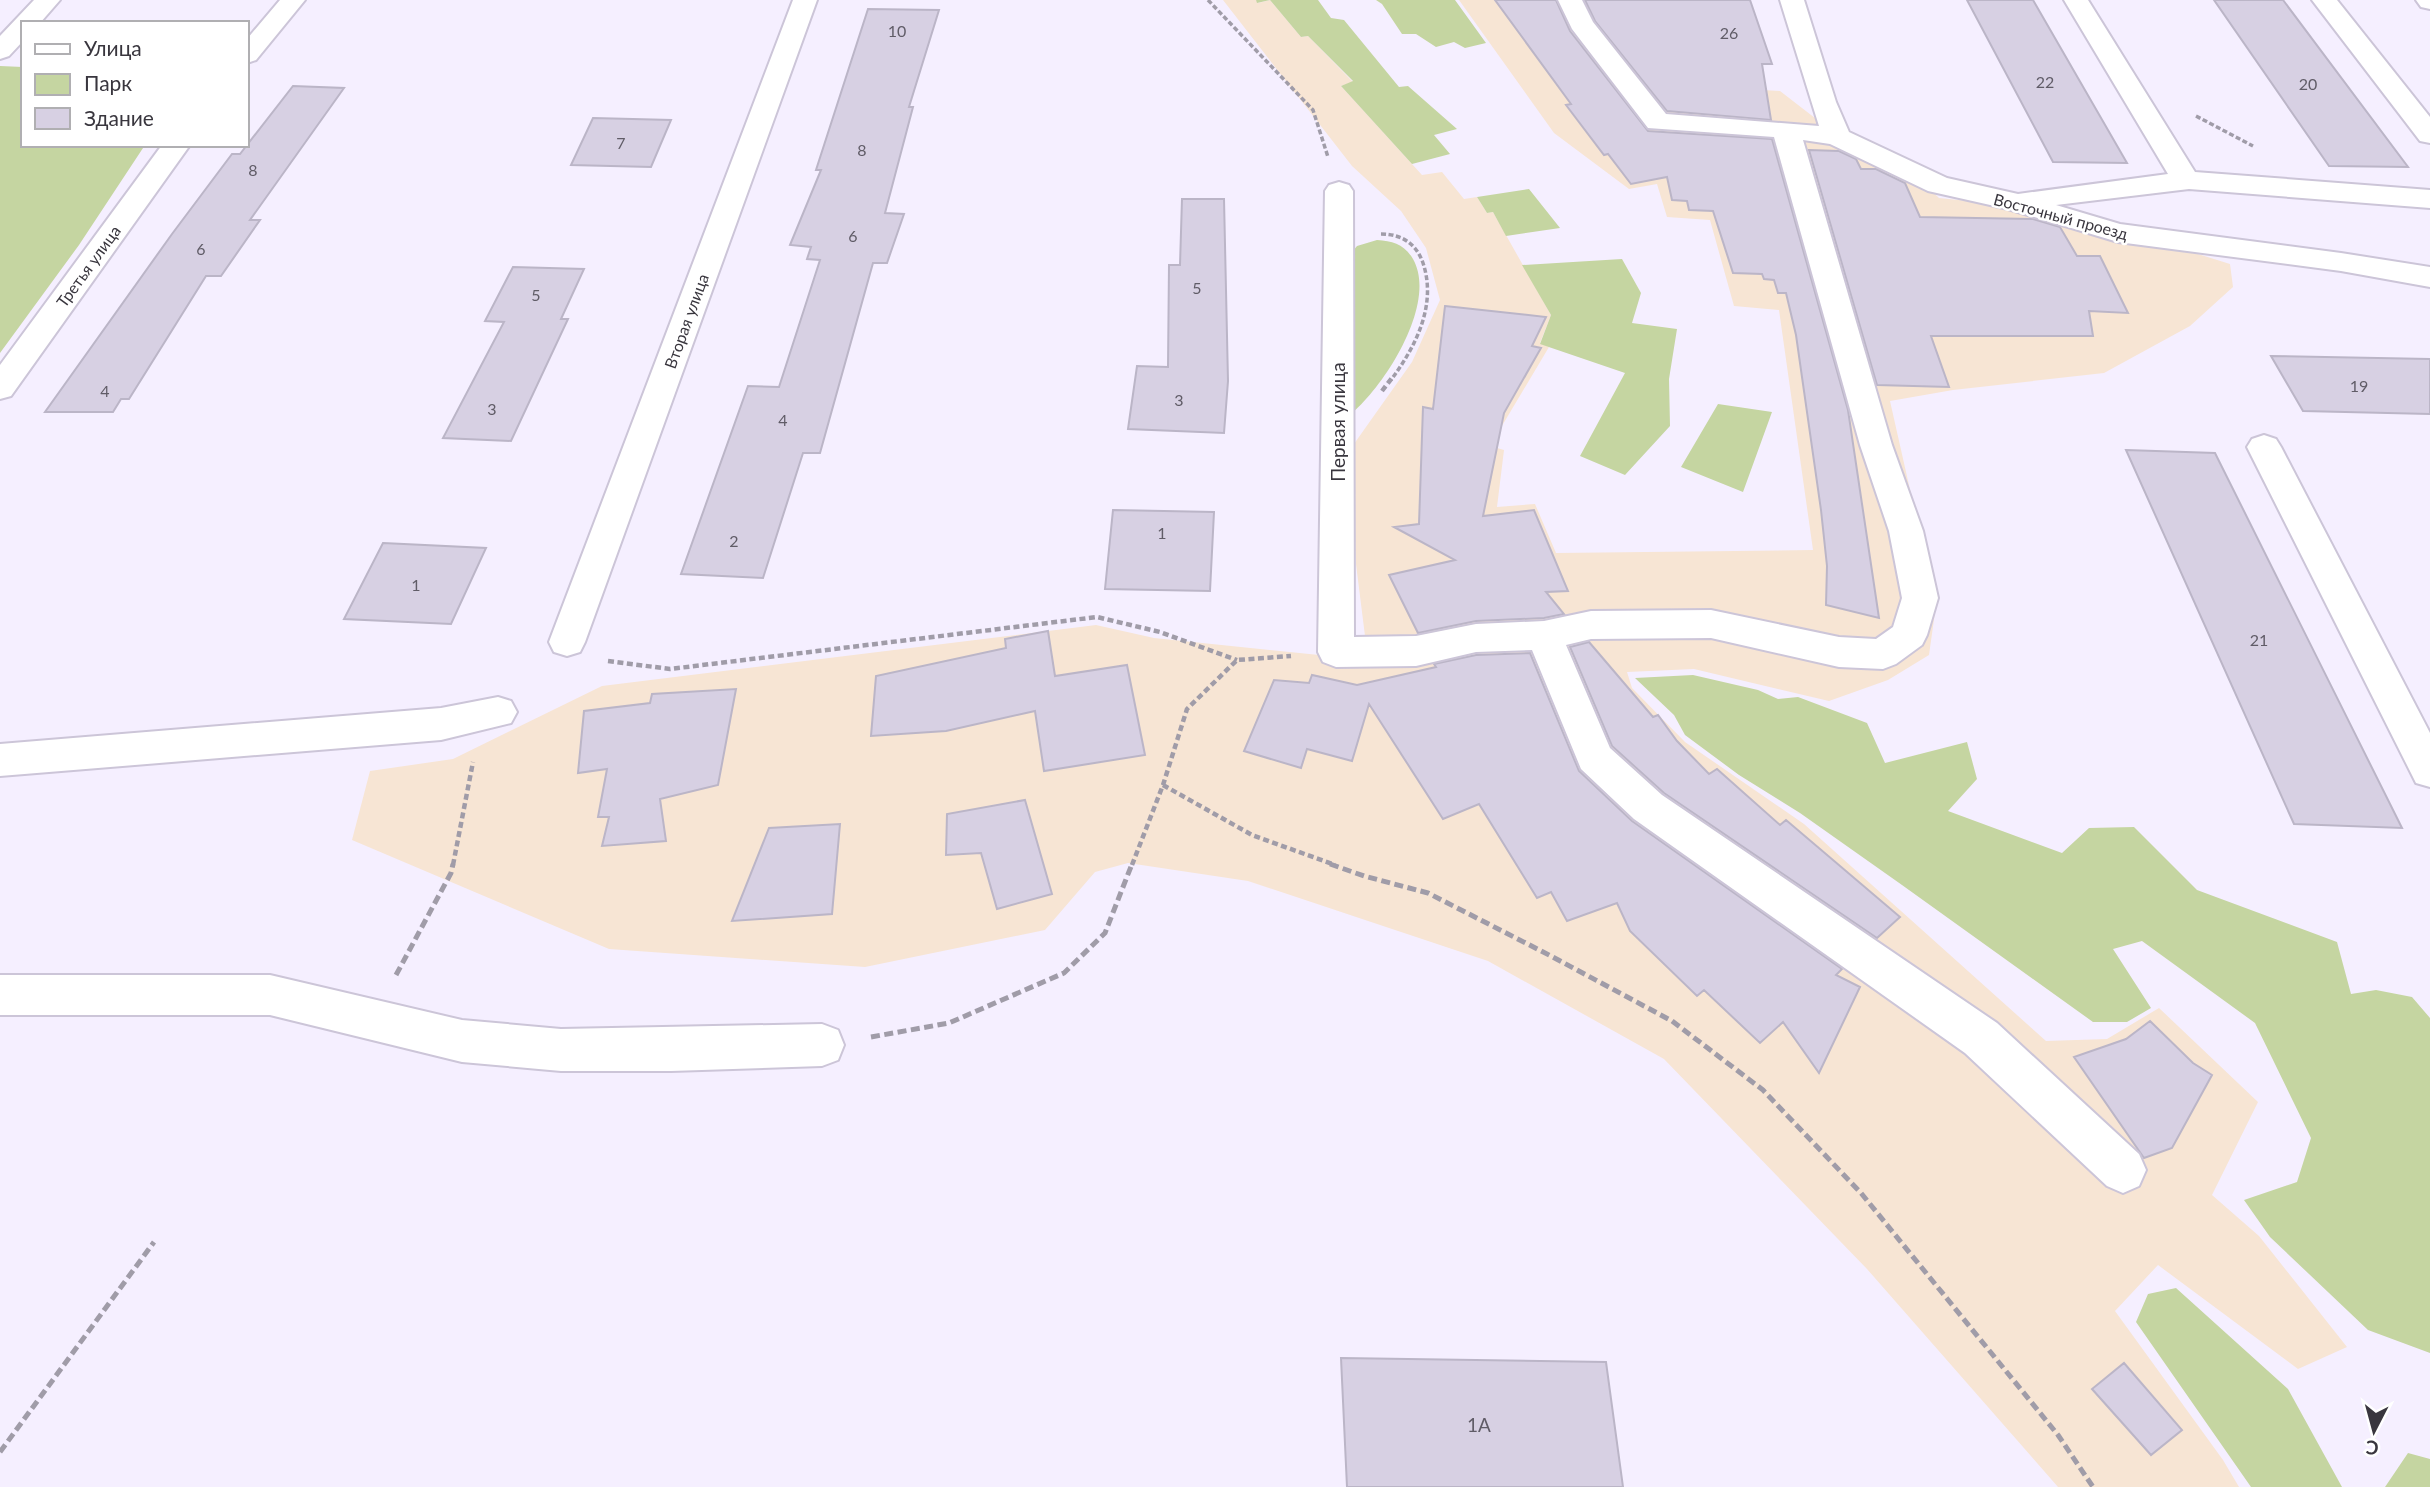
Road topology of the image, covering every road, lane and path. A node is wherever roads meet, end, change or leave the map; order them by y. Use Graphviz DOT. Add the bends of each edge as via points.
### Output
graph roads {
  1 [pos="48,0"];
  2 [pos="293,0"];
  3 [pos="805,0"];
  4 [pos="1208,0"];
  5 [pos="1570,0"];
  6 [pos="1792,0"];
  7 [pos="2076,0"];
  8 [pos="2323,0"];
  9 [pos="28,21"];
  10 [pos="21,28"];
  11 [pos="0,51"];
  12 [pos="248,54"];
  13 [pos="2195,115"];
  14 [pos="1786,130"];
  15 [pos="2430,135"];
  16 [pos="1837,137"];
  17 [pos="175,147"];
  18 [pos="2263,152"];
  19 [pos="2186,180"];
  20 [pos="1339,191"];
  21 [pos="2430,199"];
  22 [pos="2014,202"];
  23 [pos="1339,253"];
  24 [pos="2430,276"];
  25 [pos="0,387"];
  26 [pos="1337,442"];
  27 [pos="2264,447"];
  28 [pos="1544,635"];
  29 [pos="567,642"];
  30 [pos="1336,652"];
  31 [pos="1237,660"];
  32 [pos="498,712"];
  33 [pos="0,760"];
  34 [pos="2430,771"];
  35 [pos="1163,785"];
  36 [pos="0,995"];
  37 [pos="372,1020"];
  38 [pos="822,1045"];
  39 [pos="2123,1170"];
  40 [pos="154,1242"];
  41 [pos="0,1452"];
  42 [pos="2093,1487"];
  1 -- 9 [label="street"];
  2 -- 12 [label="street"];
  3 -- 29 [label="street, Вторая улица"];
  4 -- 20 [label="path" via="1313,110"];
  5 -- 14 [label="street, Восточный проезд" via="1581,24 1658,122"];
  6 -- 16 [label="street"];
  7 -- 19 [label="street"];
  8 -- 15 [label="street"];
  10 -- 11 [label="street"];
  13 -- 18 [label="path"];
  14 -- 16 [label="street, Восточный проезд"];
  14 -- 28 [label="street" via="1876,445 1906,531 1920,598 1909,635 1883,654 1839,652 1711,624 1591,625"];
  16 -- 22 [label="street, Восточный проезд" via="1938,185"];
  17 -- 25 [label="street, Третья улица"];
  19 -- 21 [label="street"];
  19 -- 22 [label="street"];
  20 -- 23 [label="street, Первая улица"];
  22 -- 24 [label="street, Восточный проезд" via="2118,233"];
  23 -- 26 [label="street, Первая улица"];
  23 -- 26 [label="path" via="1370,235 1394,233 1417,250 1429,288 1426,313 1404,360"];
  26 -- 30 [label="street, Первая улица"];
  27 -- 34 [label="street"];
  28 -- 30 [label="street" via="1476,638 1416,651"];
  28 -- 39 [label="street" via="1595,758 1612,774 1692,839 1981,1038"];
  29 -- 31 [label="path" via="613,664 670,669 1097,617 1160,632"];
  30 -- 31 [label="path"];
  31 -- 35 [label="path" via="1187,709"];
  32 -- 33 [label="street" via="442,724"];
  32 -- 37 [label="path" via="483,735 471,770 451,873"];
  35 -- 38 [label="path" via="1105,933 1065,974 949,1023"];
  35 -- 42 [label="path" via="1252,835 1364,876 1428,893 1672,1021 1763,1090 1861,1193 2058,1435"];
  36 -- 37 [label="street" via="270,995"];
  37 -- 38 [label="street" via="462,1041 561,1050"];
  40 -- 41 [label="path"];
}
